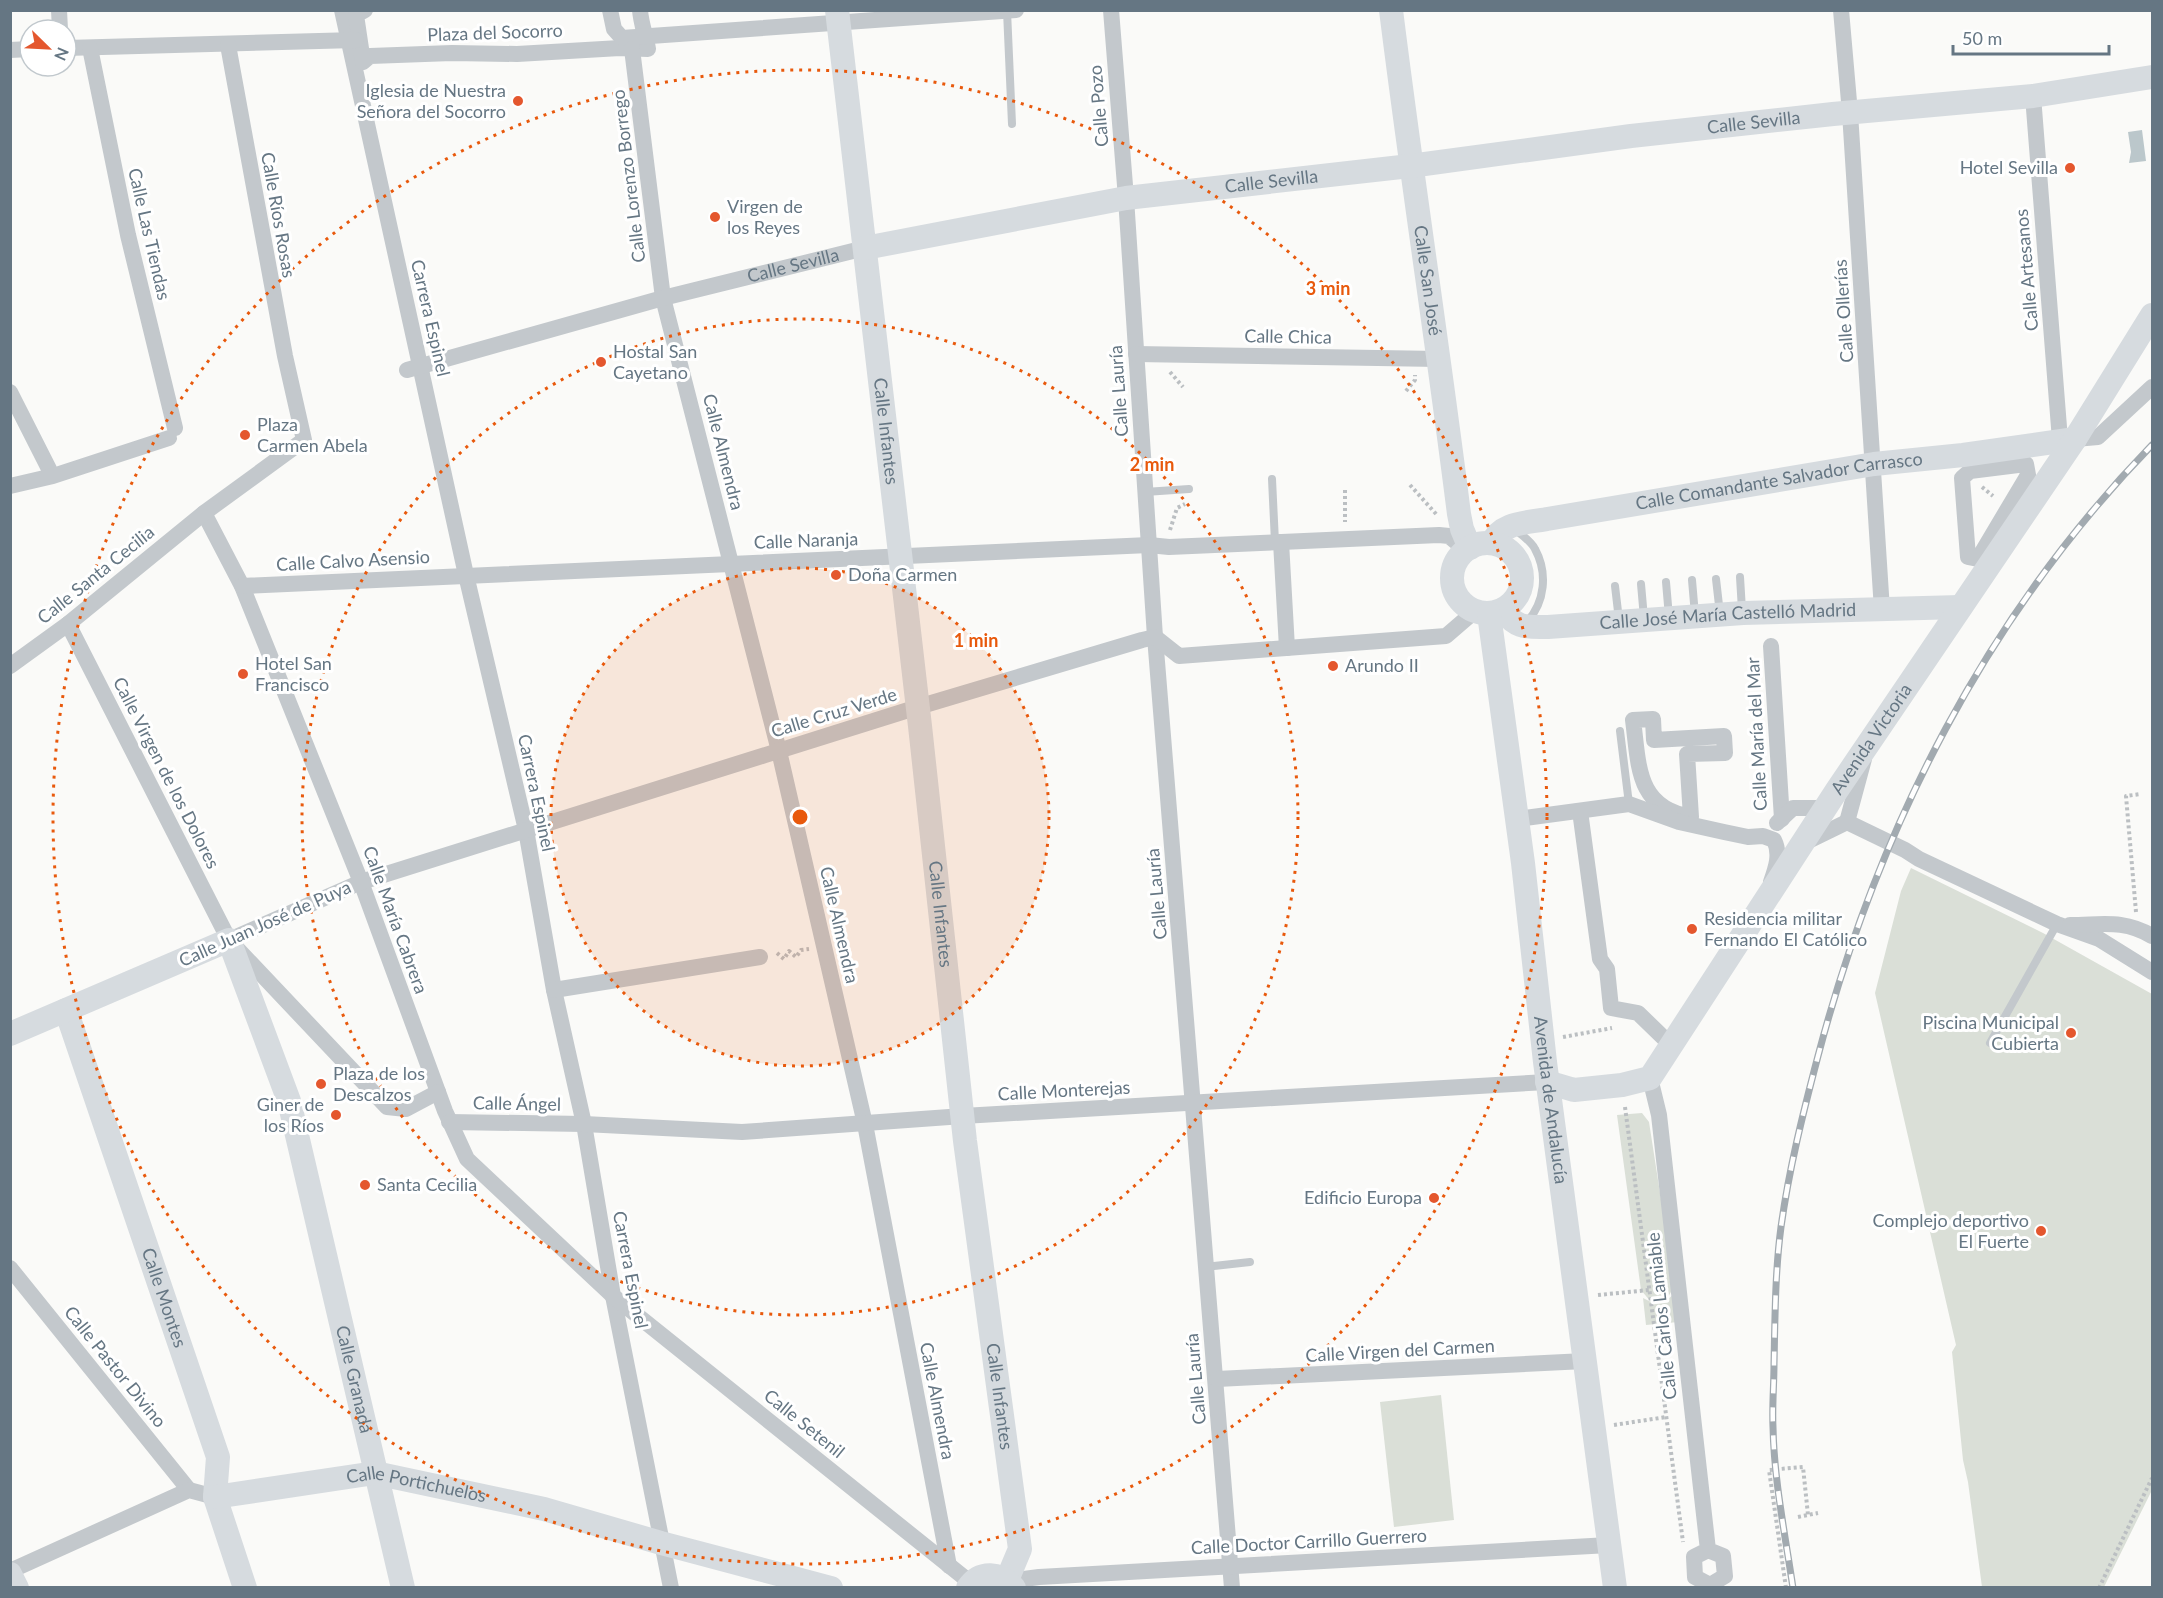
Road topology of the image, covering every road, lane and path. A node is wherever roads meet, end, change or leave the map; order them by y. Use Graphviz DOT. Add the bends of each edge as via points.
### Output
graph roads {
  1 [pos="342,10"];
  2 [pos="365,10"];
  3 [pos="610,10"];
  4 [pos="640,10"];
  5 [pos="1016,10"];
  6 [pos="1111,10"];
  7 [pos="1391,10"];
  8 [pos="1841,10"];
  9 [pos="1007,11"];
  10 [pos="838,17"];
  11 [pos="646,36"];
  12 [pos="353,40"];
  13 [pos="228,45"];
  14 [pos="78,48"];
  15 [pos="90,48"];
  16 [pos="632,49"];
  17 [pos="2152,77"];
  18 [pos="2033,96"];
  19 [pos="1850,113"];
  20 [pos="1012,124"];
  21 [pos="1410,166"];
  22 [pos="1126,198"];
  23 [pos="865,248"];
  24 [pos="663,298"];
  25 [pos="2152,315"];
  26 [pos="1136,354"];
  27 [pos="1439,359"];
  28 [pos="414,368"];
  29 [pos="1163,371"];
  30 [pos="1184,387"];
  31 [pos="2152,387"];
  32 [pos="10,392"];
  33 [pos="2068,440"];
  34 [pos="1874,464"];
  35 [pos="2026,464"];
  36 [pos="51,472"];
  37 [pos="1272,479"];
  38 [pos="1410,485"];
  39 [pos="10,486"];
  40 [pos="1189,489"];
  41 [pos="1345,490"];
  42 [pos="1145,492"];
  43 [pos="1189,502"];
  44 [pos="204,513"];
  45 [pos="1438,518"];
  46 [pos="1510,526"];
  47 [pos="1170,530"];
  48 [pos="1345,539"];
  49 [pos="1278,542"];
  50 [pos="1149,545"];
  51 [pos="1476,547"];
  52 [pos="900,557"];
  53 [pos="731,564"];
  54 [pos="466,575"];
  55 [pos="1740,577"];
  56 [pos="1716,579"];
  57 [pos="1692,580"];
  58 [pos="1666,582"];
  59 [pos="1641,584"];
  60 [pos="242,586"];
  61 [pos="1616,586"];
  62 [pos="1960,607"];
  63 [pos="1882,610"];
  64 [pos="1489,612"];
  65 [pos="1731,614"];
  66 [pos="1695,616"];
  67 [pos="1669,617"];
  68 [pos="1644,619"];
  69 [pos="1619,621"];
  70 [pos="68,624"];
  71 [pos="1522,627"];
  72 [pos="1155,637"];
  73 [pos="1771,646"];
  74 [pos="1287,648"];
  75 [pos="12,661"];
  76 [pos="918,707"];
  77 [pos="1627,726"];
  78 [pos="1867,746"];
  79 [pos="779,751"];
  80 [pos="2141,794"];
  81 [pos="1629,804"];
  82 [pos="1826,808"];
  83 [pos="1580,811"];
  84 [pos="1517,819"];
  85 [pos="1782,819"];
  86 [pos="1847,822"];
  87 [pos="526,830"];
  88 [pos="1762,836"];
  89 [pos="1801,845"];
  90 [pos="361,882"];
  91 [pos="1762,904"];
  92 [pos="2057,924"];
  93 [pos="2138,928"];
  94 [pos="2152,936"];
  95 [pos="229,940"];
  96 [pos="824,947"];
  97 [pos="760,957"];
  98 [pos="2152,972"];
  99 [pos="554,990"];
  100 [pos="276,992"];
  101 [pos="252,1003"];
  102 [pos="1611,1008"];
  103 [pos="66,1010"];
  104 [pos="10,1035"];
  105 [pos="1542,1039"];
  106 [pos="1990,1043"];
  107 [pos="1672,1046"];
  108 [pos="1650,1078"];
  109 [pos="1547,1082"];
  110 [pos="1622,1085"];
  111 [pos="438,1092"];
  112 [pos="1193,1104"];
  113 [pos="963,1116"];
  114 [pos="449,1122"];
  115 [pos="584,1124"];
  116 [pos="865,1124"];
  117 [pos="1250,1262"];
  118 [pos="1205,1267"];
  119 [pos="10,1268"];
  120 [pos="1649,1290"];
  121 [pos="614,1296"];
  122 [pos="1577,1298"];
  123 [pos="1585,1361"];
  124 [pos="1217,1379"];
  125 [pos="1666,1417"];
  126 [pos="1594,1428"];
  127 [pos="375,1473"];
  128 [pos="2152,1478"];
  129 [pos="189,1490"];
  130 [pos="215,1497"];
  131 [pos="1818,1514"];
  132 [pos="1808,1515"];
  133 [pos="1798,1517"];
  134 [pos="661,1543"];
  135 [pos="1609,1545"];
  136 [pos="1684,1549"];
  137 [pos="1708,1550"];
  138 [pos="1231,1565"];
  139 [pos="949,1566"];
  140 [pos="10,1572"];
  141 [pos="1011,1584"];
  142 [pos="970,1585"];
  143 [pos="17,1587"];
  144 [pos="245,1587"];
  145 [pos="403,1587"];
  146 [pos="671,1587"];
  147 [pos="831,1587"];
  148 [pos="1232,1587"];
  149 [pos="1615,1587"];
  150 [pos="1786,1587"];
  151 [pos="2099,1587"];
  1 -- 12 [label="street, Carrera Espinel"];
  2 -- 12 [label="street, Plaza del Socorro" via="356,15"];
  3 -- 11 [label="street" via="614,29 622,38"];
  4 -- 11 [label="street"];
  5 -- 9 [label="street"];
  6 -- 22 [label="street, Calle Pozo"];
  7 -- 21 [label="street, Calle San José"];
  8 -- 19 [label="street, Calle Ollerías"];
  9 -- 10 [label="street"];
  9 -- 20 [label="lane"];
  10 -- 11 [label="street"];
  10 -- 23 [label="street, Calle Infantes"];
  11 -- 16 [label="street" via="648,49"];
  12 -- 13 [label="street"];
  12 -- 16 [label="street, Plaza del Socorro" via="363,62 370,56"];
  12 -- 28 [label="street, Carrera Espinel"];
  13 -- 15 [label="street"];
  13 -- 44 [label="street, Calle Ríos Rosas" via="304,440"];
  14 -- 15 [label="street"];
  15 -- 36 [label="street, Calle Las Tiendas" via="172,433"];
  16 -- 24 [label="street, Calle Lorenzo Borrego"];
  17 -- 18 [label="street, Calle Sevilla"];
  18 -- 19 [label="street, Calle Sevilla"];
  18 -- 33 [label="street, Calle Artesanos"];
  19 -- 21 [label="street, Calle Sevilla" via="1631,136"];
  19 -- 34 [label="street, Calle Ollerías"];
  21 -- 22 [label="street, Calle Sevilla"];
  21 -- 27 [label="street, Calle San José"];
  22 -- 23 [label="street, Calle Sevilla"];
  22 -- 26 [label="street, Calle Lauría"];
  23 -- 24 [label="street, Calle Sevilla"];
  23 -- 52 [label="street, Calle Infantes"];
  24 -- 28 [label="street, Calle Sevilla"];
  24 -- 53 [label="street, Calle Almendra"];
  25 -- 33 [label="street, Avenida Victoria"];
  26 -- 27 [label="street, Calle Chica"];
  26 -- 42 [label="street, Calle Lauría"];
  27 -- 51 [label="street, Calle San José" via="1459,514 1462,529"];
  28 -- 54 [label="street, Carrera Espinel"];
  29 -- 30 [label="path" via="1168,371"];
  31 -- 33 [label="street" via="2098,438"];
  32 -- 36 [label="street"];
  33 -- 34 [label="street, Calle Comandante Salvador Carrasco"];
  33 -- 62 [label="street, Avenida Victoria"];
  34 -- 46 [label="street, Calle Comandante Salvador Carrasco"];
  34 -- 63 [label="street, Calle Ollerías"];
  35 -- 35 [label="street" via="2028,475 1977,559 1968,557 1962,478 1970,471"];
  36 -- 39 [label="street"];
  37 -- 49 [label="lane"];
  38 -- 45 [label="path"];
  40 -- 42 [label="lane"];
  41 -- 48 [label="path"];
  42 -- 50 [label="street, Calle Lauría"];
  43 -- 47 [label="path" via="1177,508"];
  44 -- 60 [label="street, Calle María Cabrera"];
  44 -- 70 [label="street, Calle Santa Cecilia"];
  46 -- 51 [label="street"];
  46 -- 71 [label="lane" via="1535,549 1543,574 1541,598"];
  48 -- 49 [label="street"];
  48 -- 51 [label="street" via="1439,535"];
  49 -- 50 [label="street"];
  49 -- 74 [label="street"];
  50 -- 52 [label="street, Calle Naranja"];
  50 -- 72 [label="street, Calle Lauría"];
  51 -- 64 [label="street" via="1459,558 1452,579 1458,598 1466,606"];
  51 -- 64 [label="street" via="1502,546 1512,553 1522,573 1522,584 1512,603"];
  52 -- 53 [label="street, Calle Naranja"];
  52 -- 76 [label="street, Calle Infantes"];
  53 -- 54 [label="street, Calle Naranja"];
  53 -- 79 [label="street, Calle Almendra"];
  54 -- 60 [label="street, Calle Calvo Asensio"];
  54 -- 87 [label="street, Carrera Espinel"];
  55 -- 65 [label="lane"];
  56 -- 65 [label="lane"];
  57 -- 66 [label="lane"];
  58 -- 67 [label="lane"];
  59 -- 68 [label="lane"];
  60 -- 90 [label="street, Calle María Cabrera"];
  61 -- 69 [label="lane"];
  62 -- 63 [label="street, Calle José María Castelló Madrid"];
  62 -- 78 [label="street, Avenida Victoria"];
  63 -- 65 [label="street, Calle José María Castelló Madrid"];
  64 -- 71 [label="street"];
  64 -- 74 [label="street" via="1446,636"];
  64 -- 84 [label="street, Avenida de Andalucía"];
  65 -- 66 [label="street, Calle José María Castelló Madrid"];
  66 -- 67 [label="street, Calle José María Castelló Madrid"];
  67 -- 68 [label="street, Calle José María Castelló Madrid"];
  68 -- 69 [label="street, Calle José María Castelló Madrid"];
  69 -- 71 [label="street, Calle José María Castelló Madrid"];
  70 -- 75 [label="street, Calle Santa Cecilia"];
  70 -- 95 [label="street, Calle Virgen de los Dolores"];
  72 -- 74 [label="street" via="1179,656"];
  72 -- 76 [label="street, Calle Cruz Verde"];
  72 -- 112 [label="street, Calle Lauría"];
  73 -- 85 [label="street, Calle María del Mar"];
  76 -- 79 [label="street, Calle Cruz Verde"];
  76 -- 113 [label="street, Calle Infantes"];
  77 -- 77 [label="street" via="1646,789 1658,805 1691,817 1687,754 1725,753 1724,736 1654,740 1653,719"];
  77 -- 81 [label="lane"];
  78 -- 82 [label="street, Avenida Victoria"];
  78 -- 86 [label="street"];
  79 -- 87 [label="street, Calle Cruz Verde"];
  79 -- 96 [label="street, Calle Almendra"];
  80 -- 93 [label="path" via="2126,796"];
  81 -- 83 [label="street"];
  81 -- 88 [label="street" via="1679,822 1748,837"];
  82 -- 85 [label="street" via="1793,808"];
  82 -- 89 [label="street, Avenida Victoria"];
  83 -- 84 [label="street"];
  83 -- 102 [label="street" via="1600,959 1607,969"];
  84 -- 105 [label="street, Avenida de Andalucía"];
  85 -- 88 [label="street"];
  86 -- 89 [label="street"];
  86 -- 92 [label="street"];
  87 -- 90 [label="street, Calle Juan José de Puya"];
  87 -- 99 [label="street, Carrera Espinel"];
  88 -- 91 [label="street" via="1774,840 1778,849"];
  89 -- 91 [label="street, Avenida Victoria"];
  90 -- 95 [label="street, Calle Juan José de Puya"];
  90 -- 111 [label="street, Calle María Cabrera"];
  91 -- 107 [label="street, Avenida Victoria"];
  92 -- 93 [label="street" via="2112,922"];
  92 -- 98 [label="street" via="2099,939"];
  92 -- 106 [label="lane"];
  93 -- 94 [label="street"];
  95 -- 100 [label="street"];
  95 -- 101 [label="street"];
  95 -- 103 [label="street, Calle Juan José de Puya"];
  96 -- 97 [label="path" via="801,950 796,957 789,951 784,959 776,952 769,961"];
  96 -- 116 [label="street, Calle Almendra"];
  97 -- 99 [label="street"];
  99 -- 115 [label="street, Carrera Espinel"];
  100 -- 101 [label="street"];
  100 -- 111 [label="street" via="387,1107 406,1109"];
  101 -- 127 [label="street, Calle Granada" via="289,1101"];
  102 -- 105 [label="path" via="1612,1028"];
  102 -- 107 [label="street" via="1638,1013"];
  103 -- 104 [label="street, Calle Juan José de Puya"];
  103 -- 130 [label="street, Calle Montes" via="218,1457"];
  105 -- 109 [label="street, Avenida de Andalucía"];
  107 -- 108 [label="street, Avenida Victoria"];
  108 -- 110 [label="street"];
  108 -- 137 [label="street, Calle Carlos Lamiable" via="1659,1115"];
  109 -- 110 [label="street" via="1574,1090"];
  109 -- 112 [label="street, Calle Monterejas"];
  109 -- 122 [label="street, Avenida de Andalucía"];
  110 -- 120 [label="path"];
  111 -- 114 [label="street, Calle María Cabrera"];
  112 -- 113 [label="street, Calle Monterejas"];
  112 -- 118 [label="street, Calle Lauría"];
  113 -- 116 [label="street, Calle Monterejas"];
  113 -- 141 [label="street, Calle Infantes" via="1020,1549"];
  114 -- 115 [label="street, Calle Ángel"];
  114 -- 121 [label="street, Calle María Cabrera" via="466,1159"];
  115 -- 116 [label="street, Calle Monterejas" via="742,1132"];
  115 -- 121 [label="street, Carrera Espinel"];
  116 -- 139 [label="street, Calle Almendra"];
  117 -- 118 [label="lane"];
  118 -- 124 [label="street, Calle Lauría"];
  119 -- 129 [label="street, Calle Pastor Divino"];
  120 -- 122 [label="path"];
  120 -- 125 [label="path"];
  121 -- 134 [label="street, Carrera Espinel"];
  121 -- 139 [label="street, Calle Setenil"];
  122 -- 123 [label="street, Avenida de Andalucía"];
  123 -- 124 [label="street, Calle Virgen del Carmen"];
  123 -- 126 [label="street, Avenida de Andalucía"];
  124 -- 138 [label="street, Calle Lauría"];
  125 -- 126 [label="path"];
  125 -- 136 [label="path"];
  126 -- 135 [label="street, Avenida de Andalucía"];
  127 -- 130 [label="street, Calle Portichuelos"];
  127 -- 134 [label="street, Calle Portichuelos" via="544,1509"];
  127 -- 145 [label="street, Calle Granada"];
  128 -- 151 [label="path"];
  129 -- 130 [label="street, Calle Portichuelos"];
  129 -- 140 [label="street"];
  130 -- 144 [label="street, Calle Montes"];
  131 -- 132 [label="path"];
  132 -- 133 [label="path"];
  132 -- 150 [label="path" via="1803,1467 1769,1470"];
  134 -- 146 [label="street, Carrera Espinel"];
  134 -- 147 [label="street, Calle Portichuelos"];
  135 -- 138 [label="street, Calle Doctor Carrillo Guerrero"];
  135 -- 149 [label="street, Avenida de Andalucía"];
  138 -- 141 [label="street, Calle Doctor Carrillo Guerrero" via="1039,1576"];
  138 -- 148 [label="street, Calle Lauría"];
  139 -- 142 [label="street, Calle Setenil"];
  140 -- 143 [label="street"];
  141 -- 142 [label="street" via="998,1575 988,1575"];
}
